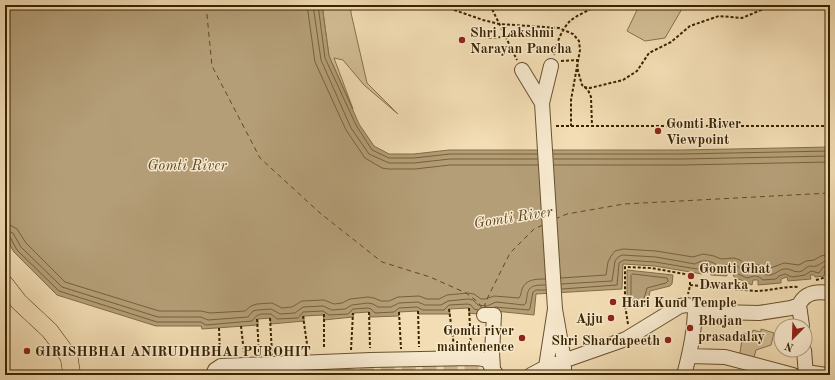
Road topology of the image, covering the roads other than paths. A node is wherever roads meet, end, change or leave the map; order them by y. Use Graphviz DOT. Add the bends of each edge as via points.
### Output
graph roads {
  1 [pos="552,64"];
  2 [pos="522,70"];
  3 [pos="542,109"];
  4 [pos="5,284"];
  5 [pos="830,293"];
  6 [pos="804,300"];
  7 [pos="690,306"];
  8 [pos="555,309"];
  9 [pos="484,314"];
  10 [pos="803,318"];
  11 [pos="689,356"];
  12 [pos="803,358"];
  13 [pos="564,361"];
  14 [pos="217,371"];
  15 [pos="545,371"];
  16 [pos="495,373"];
  17 [pos="802,374"];
  18 [pos="72,375"];
  19 [pos="531,375"];
  20 [pos="564,375"];
  21 [pos="684,375"];
  22 [pos="826,375"];
  1 -- 3 [label="street"];
  2 -- 3 [label="street"];
  3 -- 8 [label="street"];
  4 -- 18 [label="main road" via="19,302 50,331 69,357"];
  5 -- 6 [label="street" via="820,292"];
  6 -- 7 [label="street" via="791,308 758,313 717,312"];
  6 -- 10 [label="street"];
  7 -- 11 [label="street" via="695,321"];
  7 -- 13 [label="street" via="680,306 630,337"];
  8 -- 13 [label="street"];
  8 -- 15 [label="street"];
  9 -- 16 [label="street" via="494,316 492,353"];
  11 -- 17 [label="street" via="725,357"];
  11 -- 21 [label="street"];
  12 -- 17 [label="street"];
  13 -- 15 [label="street"];
  13 -- 20 [label="street"];
  14 -- 16 [label="street" via="245,365 472,358 490,362"];
  15 -- 19 [label="street"];
  17 -- 22 [label="street"];
}
